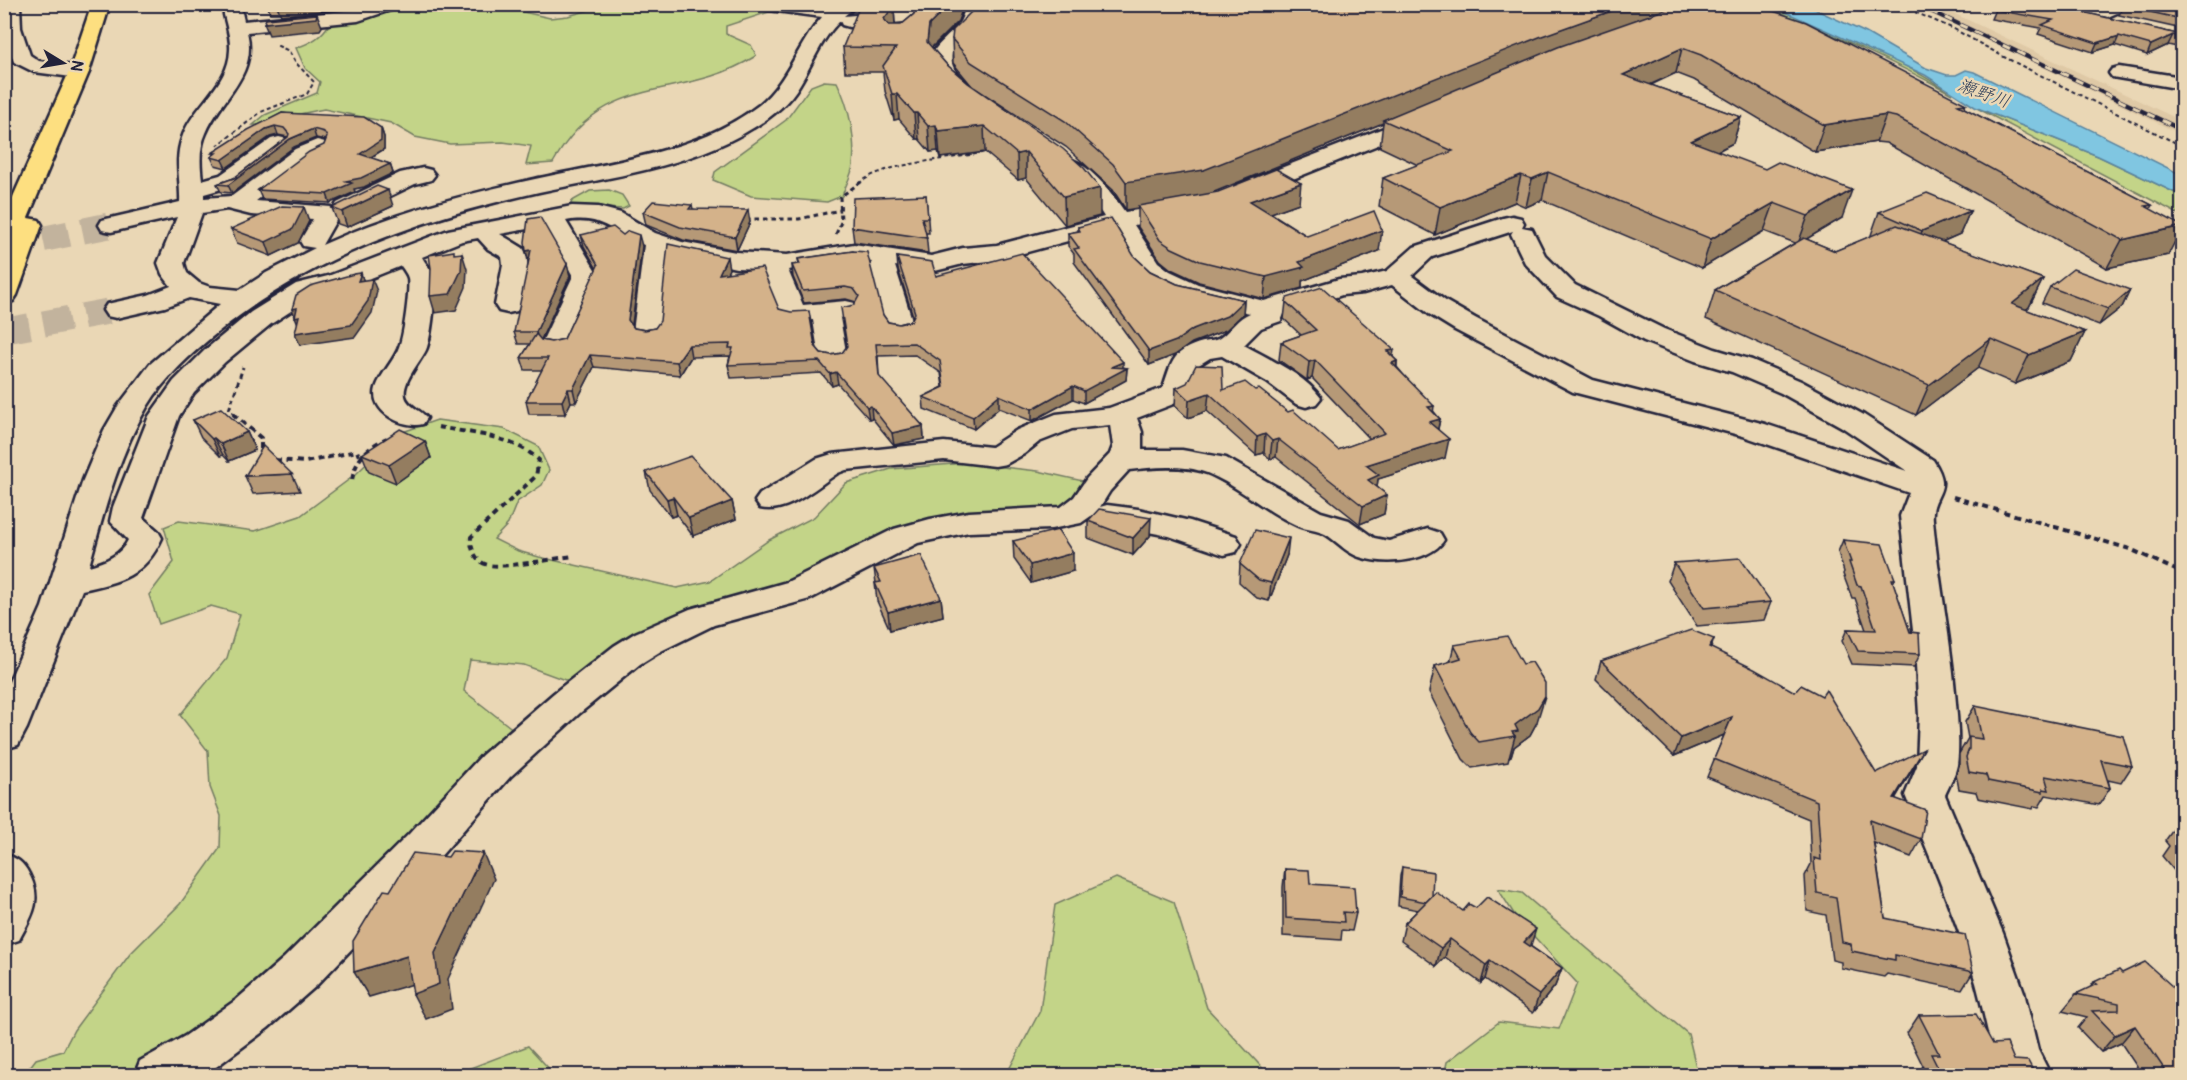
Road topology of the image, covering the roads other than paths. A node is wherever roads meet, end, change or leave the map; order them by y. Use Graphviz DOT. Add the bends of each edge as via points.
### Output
graph roads {
  1 [pos="11,4"];
  2 [pos="102,4"];
  3 [pos="307,4"];
  4 [pos="390,4"];
  5 [pos="769,4"];
  6 [pos="872,4"];
  7 [pos="927,4"];
  8 [pos="974,4"];
  9 [pos="2121,4"];
  10 [pos="2092,17"];
  11 [pos="846,19"];
  12 [pos="284,22"];
  13 [pos="236,23"];
  14 [pos="80,72"];
  15 [pos="2119,73"];
  16 [pos="2182,82"];
  17 [pos="989,109"];
  18 [pos="63,111"];
  19 [pos="1440,111"];
  20 [pos="279,144"];
  21 [pos="317,147"];
  22 [pos="1048,149"];
  23 [pos="423,175"];
  24 [pos="191,199"];
  25 [pos="238,203"];
  26 [pos="4,211"];
  27 [pos="324,216"];
  28 [pos="551,217"];
  29 [pos="1119,220"];
  30 [pos="111,225"];
  31 [pos="485,230"];
  32 [pos="312,241"];
  33 [pos="657,241"];
  34 [pos="4,246"];
  35 [pos="407,254"];
  36 [pos="888,257"];
  37 [pos="778,263"];
  38 [pos="1396,276"];
  39 [pos="188,289"];
  40 [pos="4,295"];
  41 [pos="243,298"];
  42 [pos="508,305"];
  43 [pos="1264,309"];
  44 [pos="116,310"];
  45 [pos="900,326"];
  46 [pos="647,332"];
  47 [pos="555,344"];
  48 [pos="1227,347"];
  49 [pos="833,357"];
  50 [pos="1306,398"];
  51 [pos="1121,413"];
  52 [pos="412,428"];
  53 [pos="1121,462"];
  54 [pos="1926,488"];
  55 [pos="771,501"];
  56 [pos="1075,512"];
  57 [pos="1428,540"];
  58 [pos="1224,544"];
  59 [pos="68,582"];
  60 [pos="4,735"];
  61 [pos="4,871"];
  62 [pos="4,927"];
  63 [pos="157,1076"];
  64 [pos="2028,1076"];
  1 -- 14 [label="street" via="11,30 21,58 34,66"];
  2 -- 14 [label="highway"];
  3 -- 12 [label="street"];
  4 -- 12 [label="street" via="358,15"];
  5 -- 11 [label="street"];
  6 -- 11 [label="street"];
  7 -- 11 [label="street" via="908,24"];
  8 -- 17 [label="street" via="968,25 942,51 941,65 964,92"];
  9 -- 10 [label="street"];
  11 -- 41 [label="street" via="814,38 788,87 765,110 738,128 659,158 462,204 379,230 337,245"];
  12 -- 13 [label="street"];
  13 -- 24 [label="street" via="240,55 233,78 190,146"];
  14 -- 18 [label="highway"];
  15 -- 16 [label="street"];
  18 -- 26 [label="highway"];
  18 -- 34 [label="highway"];
  18 -- 40 [label="highway" via="43,188"];
  19 -- 29 [label="street" via="1211,203"];
  20 -- 24 [label="street" via="228,180"];
  21 -- 25 [label="street"];
  22 -- 29 [label="street" via="1103,197"];
  23 -- 27 [label="street"];
  24 -- 25 [label="street"];
  24 -- 30 [label="street"];
  24 -- 39 [label="street" via="190,217 171,263"];
  25 -- 27 [label="street" via="252,208 322,212"];
  27 -- 32 [label="street"];
  28 -- 31 [label="street"];
  28 -- 33 [label="street" via="598,214"];
  28 -- 47 [label="street" via="586,279"];
  29 -- 36 [label="street" via="940,263"];
  29 -- 43 [label="street" via="1157,274 1204,294"];
  31 -- 35 [label="street" via="452,237"];
  31 -- 42 [label="street" via="499,247 514,253 516,265"];
  33 -- 37 [label="street" via="736,260"];
  33 -- 46 [label="street"];
  35 -- 52 [label="street" via="421,277 417,333 390,395"];
  35 -- 59 [label="street" via="342,272 305,290 261,318 215,356 184,387 164,416 129,507 126,521 146,538 143,547 129,564 113,572"];
  36 -- 37 [label="street" via="854,252"];
  36 -- 45 [label="street" via="882,266"];
  37 -- 49 [label="street" via="776,270 793,314 835,310"];
  38 -- 43 [label="street" via="1363,285 1339,286"];
  38 -- 54 [label="street" via="1465,324 1583,386 1754,430"];
  38 -- 54 [label="street" via="1424,252 1518,229 1534,258 1566,291 1654,335 1791,387 1922,467 1927,476"];
  39 -- 41 [label="street"];
  39 -- 44 [label="street"];
  41 -- 59 [label="street" via="166,363 136,402 100,472"];
  43 -- 48 [label="street" via="1271,315 1251,322"];
  48 -- 50 [label="street"];
  48 -- 51 [label="street" via="1215,347 1185,362 1174,394"];
  51 -- 53 [label="street" via="1128,446"];
  51 -- 55 [label="street" via="1098,419 1066,420 1028,436 995,457 944,451 843,461 827,466"];
  53 -- 56 [label="street"];
  53 -- 57 [label="street" via="1166,458 1215,465 1310,519 1337,527 1364,547 1389,552"];
  54 -- 64 [label="street" via="1916,516 1938,715 1937,766 1925,795 1978,924 1999,983 2010,1038"];
  56 -- 58 [label="street" via="1166,524"];
  56 -- 63 [label="street" via="1051,519 989,520 922,531 885,545 798,591 723,610 648,642 567,703 496,766 424,846 292,979 202,1051"];
  59 -- 60 [label="street" via="55,623"];
  61 -- 62 [label="street" via="12,879 16,905"];
}
